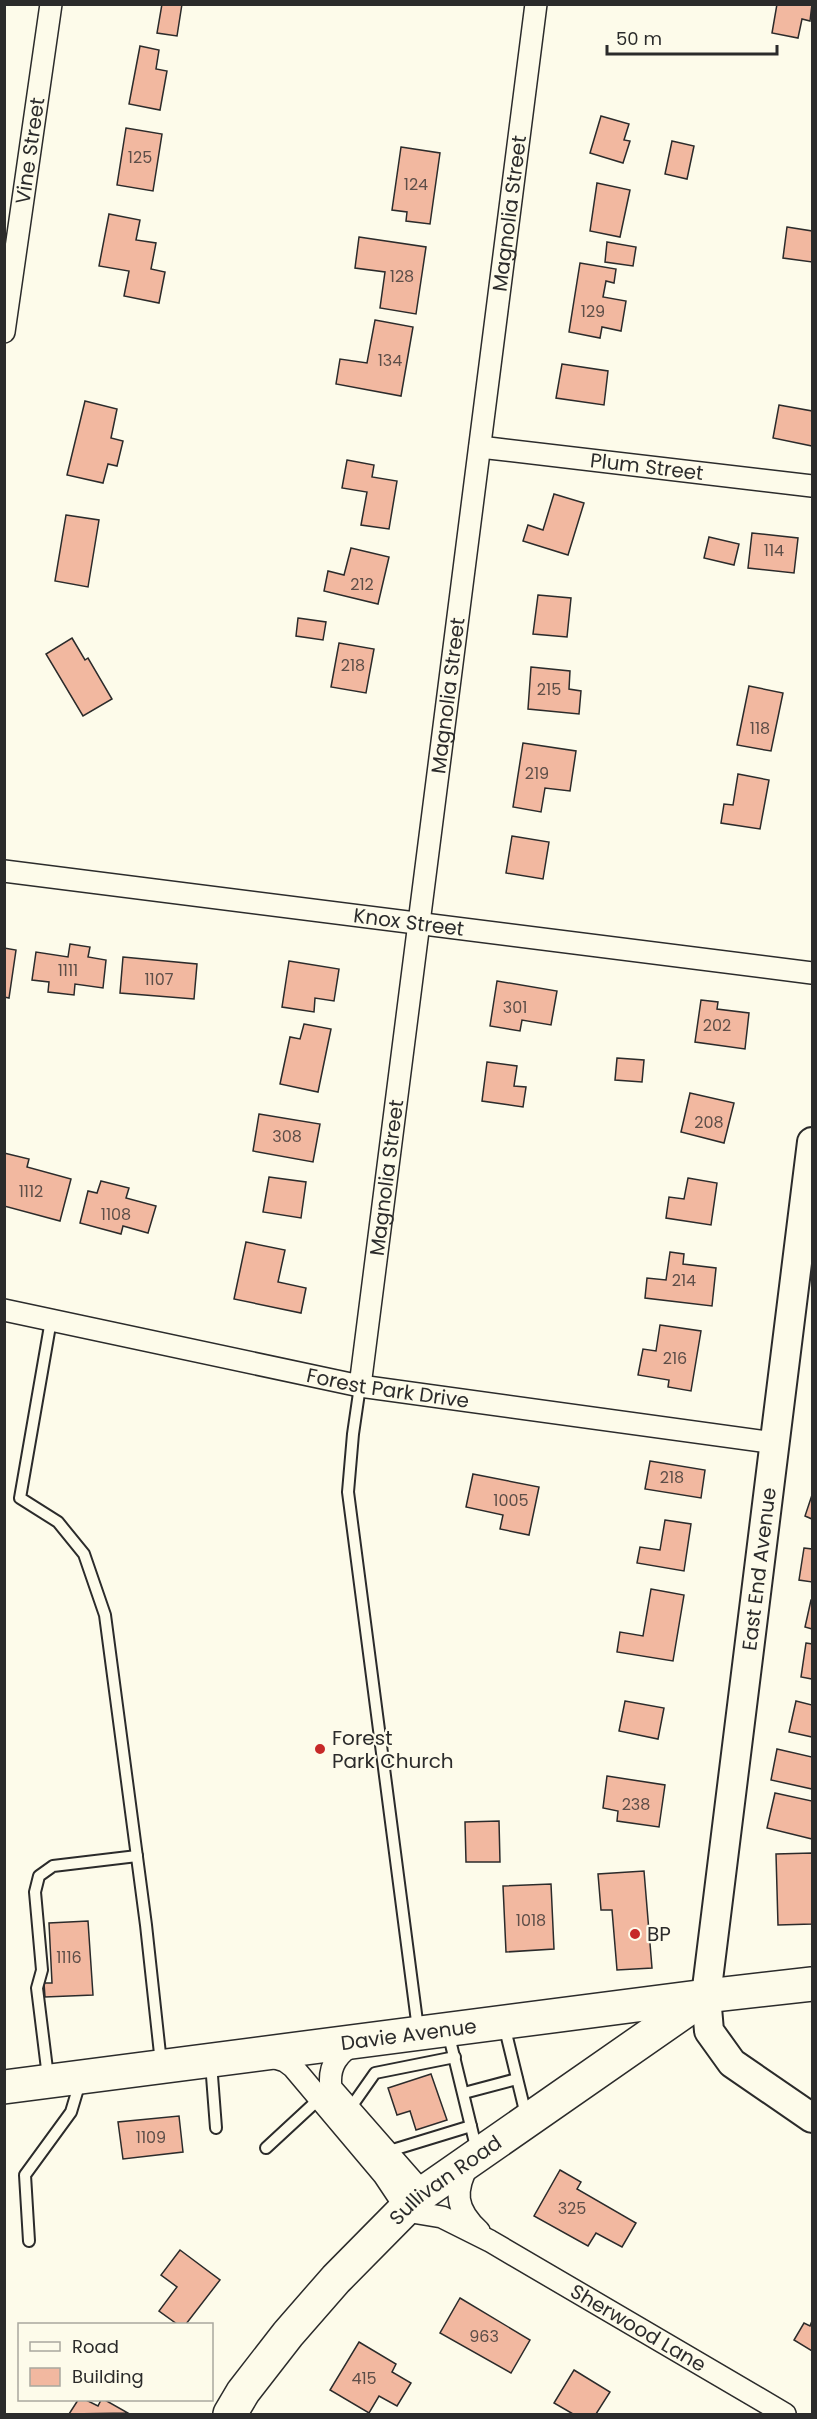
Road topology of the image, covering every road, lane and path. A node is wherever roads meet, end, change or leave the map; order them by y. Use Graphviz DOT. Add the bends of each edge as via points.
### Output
graph roads {
  1 [pos="51,4"];
  2 [pos="536,4"];
  3 [pos="4,332"];
  4 [pos="480,447"];
  5 [pos="813,486"];
  6 [pos="4,871"];
  7 [pos="419,923"];
  8 [pos="813,974"];
  9 [pos="813,1142"];
  10 [pos="4,1310"];
  11 [pos="51,1320"];
  12 [pos="360,1386"];
  13 [pos="775,1443"];
  14 [pos="137,1856"];
  15 [pos="813,1984"];
  16 [pos="706,1996"];
  17 [pos="503,2022"];
  18 [pos="363,2040"];
  19 [pos="440,2040"];
  20 [pos="260,2053"];
  21 [pos="211,2060"];
  22 [pos="161,2066"];
  23 [pos="82,2076"];
  24 [pos="517,2079"];
  25 [pos="49,2081"];
  26 [pos="6,2084"];
  27 [pos="464,2093"];
  28 [pos="319,2099"];
  29 [pos="349,2110"];
  30 [pos="813,2118"];
  31 [pos="528,2120"];
  32 [pos="216,2128"];
  33 [pos="473,2147"];
  34 [pos="266,2148"];
  35 [pos="386,2152"];
  36 [pos="415,2201"];
  37 [pos="29,2241"];
  38 [pos="490,2241"];
  39 [pos="230,2415"];
  40 [pos="785,2415"];
  1 -- 3 [label="street, Vine Street"];
  2 -- 4 [label="street, Magnolia Street"];
  4 -- 5 [label="street, Plum Street"];
  4 -- 7 [label="street, Magnolia Street"];
  6 -- 7 [label="street, Knox Street"];
  7 -- 8 [label="street, Knox Street"];
  7 -- 12 [label="street, Magnolia Street"];
  9 -- 13 [label="street, East End Avenue"];
  10 -- 11 [label="street, Forest Park Drive"];
  11 -- 12 [label="street, Forest Park Drive"];
  11 -- 14 [label="lane" via="20,1497 57,1522 84,1554 105,1616"];
  12 -- 13 [label="street, Forest Park Drive"];
  12 -- 19 [label="lane" via="348,1492"];
  13 -- 16 [label="street, East End Avenue"];
  14 -- 22 [label="lane"];
  14 -- 25 [label="lane" via="53,1866 39,1876 35,1892 42,1970 37,1988"];
  15 -- 16 [label="main road, Davie Avenue"];
  16 -- 17 [label="main road, Davie Avenue"];
  16 -- 30 [label="street, East End Avenue" via="709,2031 732,2063"];
  16 -- 31 [label="main road, Sullivan Road"];
  17 -- 19 [label="main road, Davie Avenue"];
  17 -- 24 [label="lane"];
  18 -- 19 [label="main road, Davie Avenue"];
  18 -- 20 [label="main road, Davie Avenue"];
  18 -- 29 [label="street" via="342,2053 331,2069 331,2088"];
  19 -- 27 [label="lane"];
  19 -- 29 [label="lane" via="375,2073"];
  20 -- 21 [label="main road, Davie Avenue"];
  20 -- 28 [label="street" via="285,2061"];
  21 -- 22 [label="main road, Davie Avenue"];
  21 -- 32 [label="lane"];
  22 -- 23 [label="main road, Davie Avenue"];
  23 -- 25 [label="main road, Davie Avenue"];
  23 -- 37 [label="lane" via="71,2112 25,2175"];
  24 -- 27 [label="lane"];
  24 -- 31 [label="lane"];
  25 -- 26 [label="main road, Davie Avenue"];
  27 -- 33 [label="lane"];
  28 -- 34 [label="lane"];
  28 -- 36 [label="street" via="384,2175"];
  29 -- 35 [label="street"];
  31 -- 33 [label="main road, Sullivan Road"];
  33 -- 35 [label="lane"];
  33 -- 36 [label="main road, Sullivan Road"];
  33 -- 38 [label="street, Sherwood Lane" via="460,2185 460,2203 465,2217"];
  35 -- 36 [label="street"];
  36 -- 38 [label="street, Sherwood Lane" via="412,2212 442,2217"];
  36 -- 39 [label="main road, Sullivan Road" via="336,2279 288,2334"];
  38 -- 40 [label="street, Sherwood Lane"];
}
